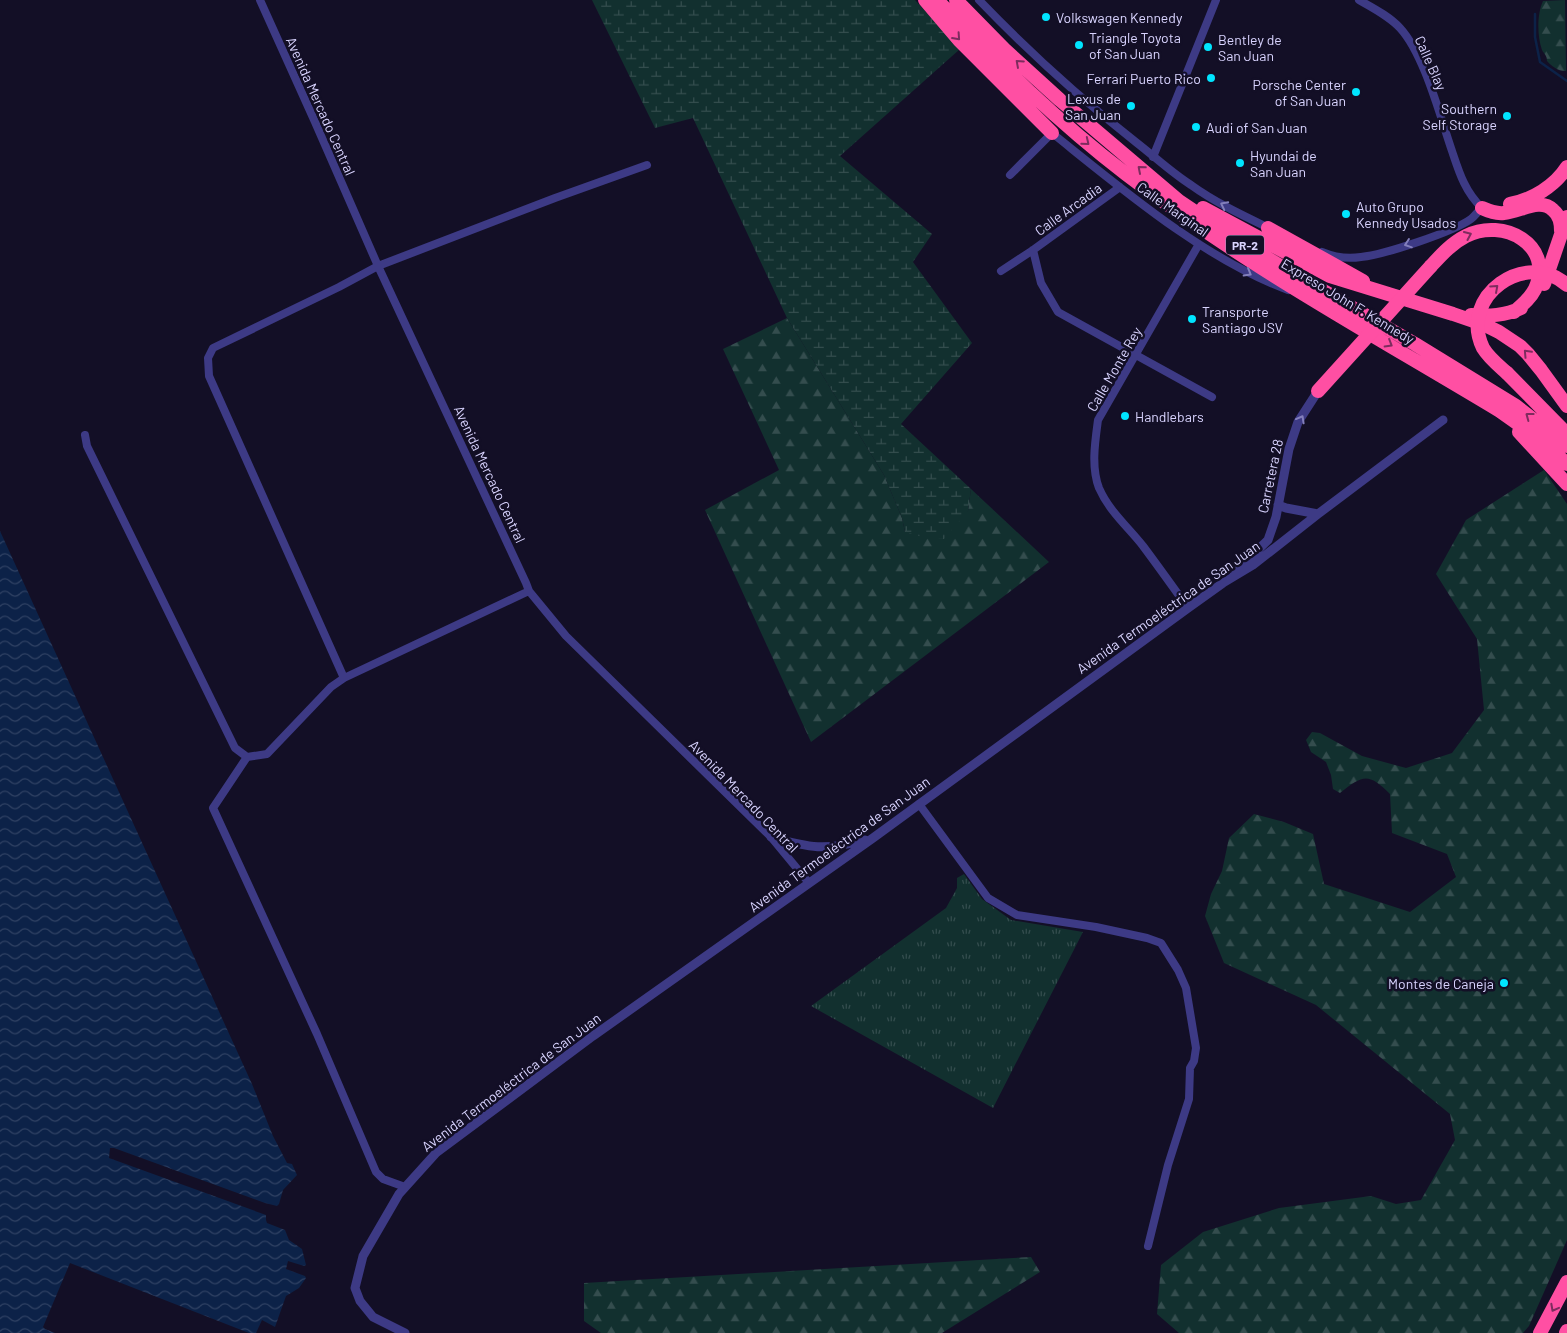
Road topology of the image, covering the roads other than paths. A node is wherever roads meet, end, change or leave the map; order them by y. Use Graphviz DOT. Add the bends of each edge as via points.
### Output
graph roads {
  1 [pos="260,0"];
  2 [pos="925,0"];
  3 [pos="937,0"];
  4 [pos="956,0"];
  5 [pos="979,0"];
  6 [pos="1216,0"];
  7 [pos="1359,0"];
  8 [pos="1052,132"];
  9 [pos="1154,157"];
  10 [pos="647,165"];
  11 [pos="1567,167"];
  12 [pos="1010,175"];
  13 [pos="1120,188"];
  14 [pos="1179,200"];
  15 [pos="1482,208"];
  16 [pos="1567,217"];
  17 [pos="1268,228"];
  18 [pos="1561,234"];
  19 [pos="1199,244"];
  20 [pos="1033,250"];
  21 [pos="378,266"];
  22 [pos="1001,271"];
  23 [pos="1567,285"];
  24 [pos="1380,292"];
  25 [pos="1317,301"];
  26 [pos="1514,312"];
  27 [pos="1453,314"];
  28 [pos="1136,356"];
  29 [pos="1318,392"];
  30 [pos="1212,397"];
  31 [pos="1567,406"];
  32 [pos="1500,411"];
  33 [pos="1443,420"];
  34 [pos="1567,434"];
  35 [pos="84,435"];
  36 [pos="1567,446"];
  37 [pos="1567,464"];
  38 [pos="1567,484"];
  39 [pos="1278,505"];
  40 [pos="1318,514"];
  41 [pos="1223,583"];
  42 [pos="529,592"];
  43 [pos="1188,608"];
  44 [pos="344,678"];
  45 [pos="247,757"];
  46 [pos="919,804"];
  47 [pos="771,837"];
  48 [pos="873,838"];
  49 [pos="809,883"];
  50 [pos="405,1187"];
  51 [pos="1148,1246"];
  52 [pos="1567,1282"];
  53 [pos="405,1333"];
  54 [pos="1540,1333"];
  1 -- 21 [label="street, Avenida Mercado Central"];
  2 -- 8 [label="highway, one-way" via="959,40"];
  3 -- 25 [label="highway, Expreso John F. Kennedy / PR-2, one-way" via="1061,122 1125,174 1197,227"];
  14 -- 4 [label="highway, Expreso John F. Kennedy / PR-2, one-way" via="1060,100"];
  5 -- 9 [label="street" via="1076,93"];
  6 -- 9 [label="street"];
  7 -- 15 [label="street, Calle Blay" via="1399,27 1412,45 1461,178 1470,196"];
  8 -- 12 [label="street"];
  8 -- 13 [label="street, Calle Marginal"];
  17 -- 9 [label="street, one-way" via="1213,200"];
  10 -- 21 [label="street"];
  11 -- 15 [label="highway" via="1545,190 1514,203"];
  13 -- 19 [label="street, Calle Marginal"];
  13 -- 20 [label="street, Calle Arcadia"];
  14 -- 24 [label="highway" via="1194,202 1330,276"];
  36 -- 14 [label="highway, Expreso John F. Kennedy / PR-2, one-way" via="1516,406 1246,246"];
  15 -- 17 [label="street, one-way" via="1470,219 1441,232 1359,258 1330,255"];
  15 -- 18 [label="highway" via="1503,213 1546,205 1557,214"];
  16 -- 18 [label="highway"];
  17 -- 24 [label="highway"];
  18 -- 26 [label="highway" via="1539,293"];
  19 -- 25 [label="street, Calle Marginal, one-way" via="1261,280"];
  19 -- 28 [label="street, Calle Monte Rey"];
  20 -- 22 [label="street"];
  20 -- 28 [label="street, Calle Arcadia" via="1041,283 1058,312"];
  21 -- 42 [label="street, Avenida Mercado Central"];
  21 -- 44 [label="street" via="213,348 208,358 209,376"];
  34 -- 23 [label="highway, one-way, bridge" via="1490,358 1478,334 1478,318 1487,296 1509,277 1524,273 1551,276"];
  24 -- 27 [label="highway"];
  25 -- 32 [label="highway, Expreso John F. Kennedy / PR-2, one-way"];
  26 -- 27 [label="highway" via="1488,316"];
  29 -- 26 [label="highway, one-way, bridge" via="1453,243 1476,232 1511,232 1521,237 1535,256 1538,281 1527,301"];
  31 -- 27 [label="highway, one-way" via="1542,370 1520,346 1485,325"];
  28 -- 30 [label="street, Calle Arcadia"];
  28 -- 43 [label="street, Calle Monte Rey" via="1098,420 1095,467 1099,488 1112,510"];
  39 -- 29 [label="street, Carretera 28, one-way" via="1298,422"];
  32 -- 37 [label="highway, Expreso John F. Kennedy / PR-2"];
  32 -- 38 [label="highway"];
  33 -- 40 [label="street, Avenida Termoeléctrica de San Juan"];
  35 -- 45 [label="street" via="235,748"];
  39 -- 40 [label="street"];
  39 -- 41 [label="street, Carretera 28" via="1268,540"];
  40 -- 41 [label="street, Avenida Termoeléctrica de San Juan" via="1253,566"];
  41 -- 43 [label="street, Avenida Termoeléctrica de San Juan"];
  42 -- 44 [label="street"];
  42 -- 47 [label="street, Avenida Mercado Central" via="566,636"];
  43 -- 46 [label="street, Avenida Termoeléctrica de San Juan"];
  44 -- 45 [label="street" via="331,687 267,754"];
  45 -- 50 [label="street" via="213,808 317,1034 376,1172 383,1179"];
  46 -- 48 [label="street, Avenida Termoeléctrica de San Juan"];
  46 -- 51 [label="street" via="988,898 1017,915 1154,940 1161,943 1178,970 1186,988 1196,1048 1190,1068 1189,1099"];
  47 -- 48 [label="street" via="821,848"];
  47 -- 49 [label="street, Avenida Mercado Central"];
  48 -- 49 [label="street, Avenida Termoeléctrica de San Juan"];
  49 -- 50 [label="street, Avenida Termoeléctrica de San Juan" via="436,1153"];
  50 -- 53 [label="street, Avenida Termoeléctrica de San Juan" via="363,1256 355,1288 360,1301 373,1317"];
  52 -- 54 [label="highway, one-way"];
}
